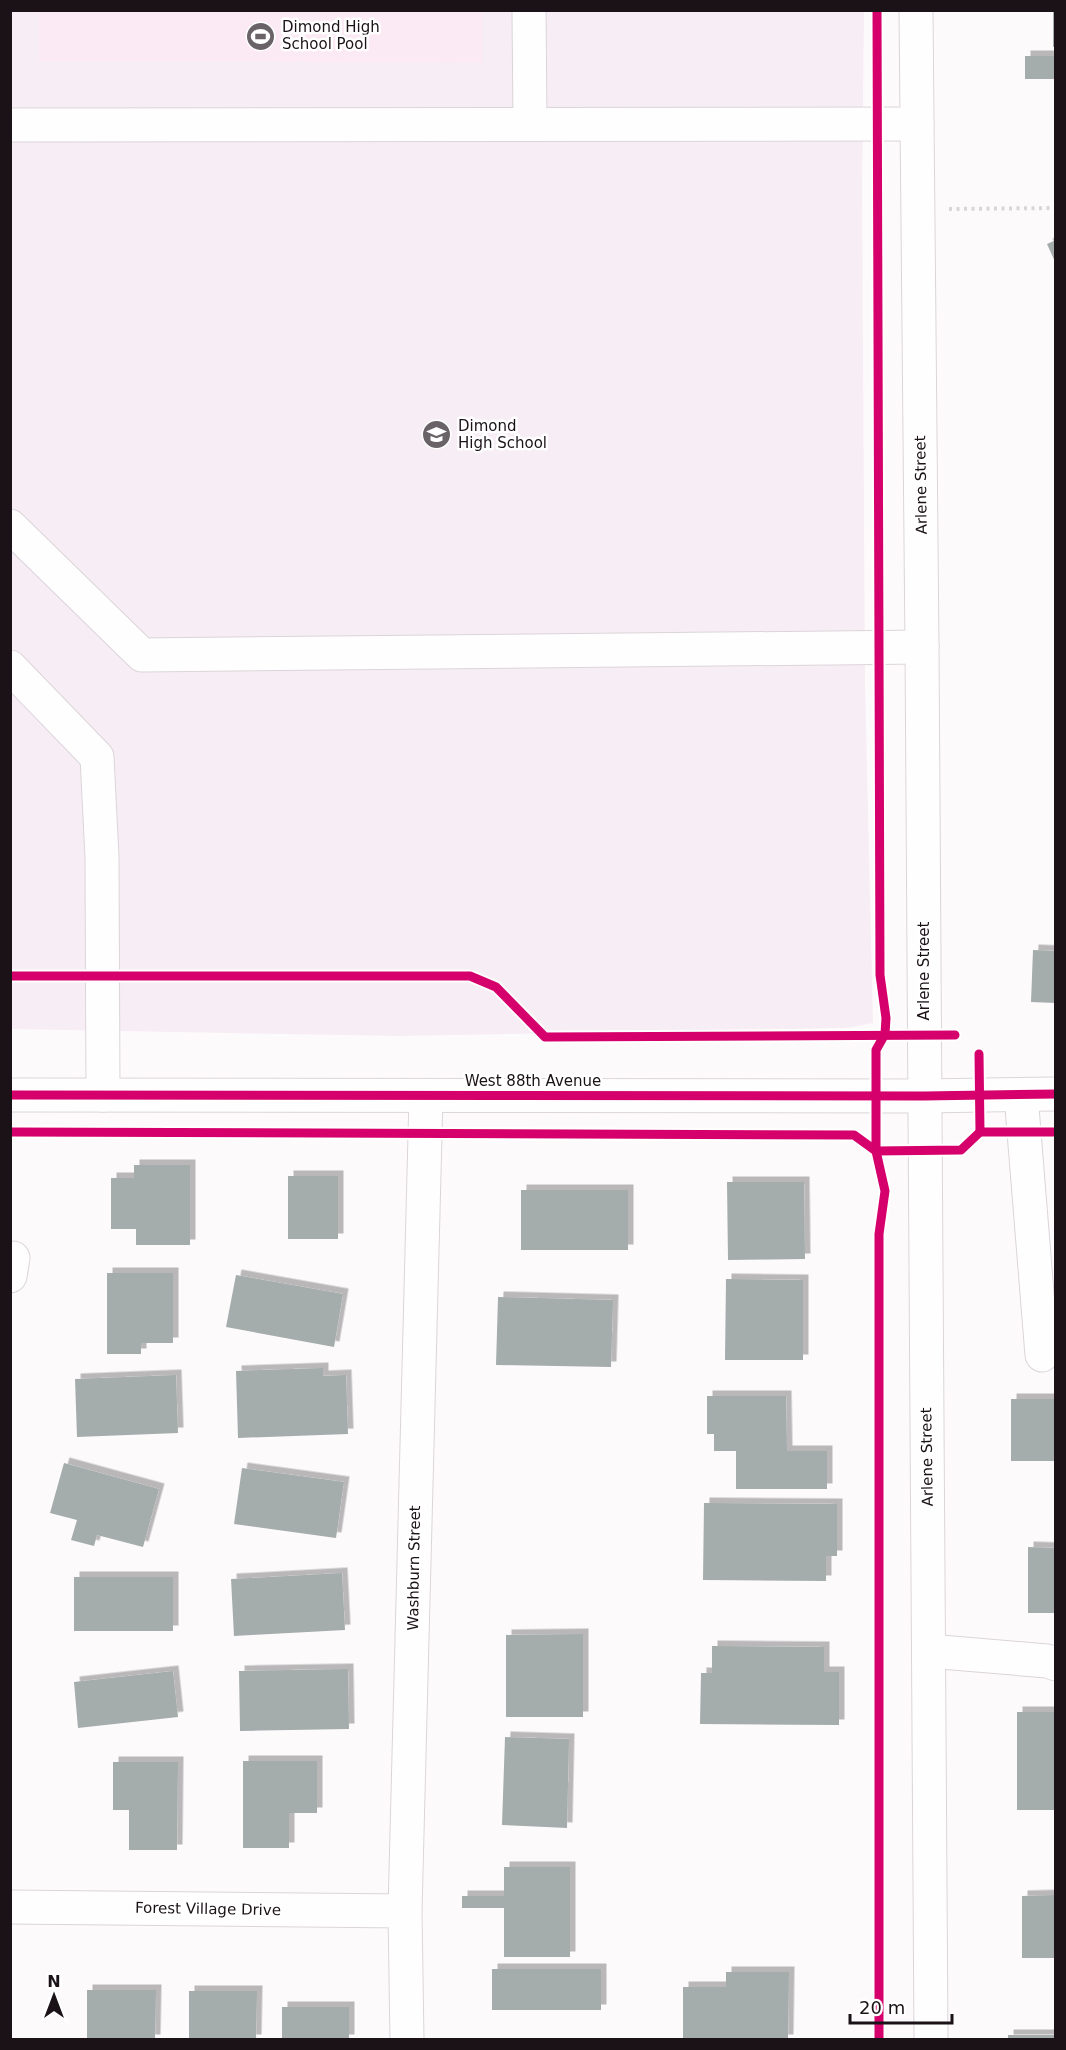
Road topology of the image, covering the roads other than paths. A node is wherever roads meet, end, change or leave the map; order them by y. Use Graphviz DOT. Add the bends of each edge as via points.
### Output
graph roads {
  1 [pos="529,10"];
  2 [pos="916,10"];
  3 [pos="530,124"];
  4 [pos="917,124"];
  5 [pos="10,125"];
  6 [pos="10,526"];
  7 [pos="922,647"];
  8 [pos="10,667"];
  9 [pos="1056,1094"];
  10 [pos="10,1095"];
  11 [pos="103,1095"];
  12 [pos="1021,1095"];
  13 [pos="426,1096"];
  14 [pos="924,1096"];
  15 [pos="1042,1355"];
  16 [pos="929,1651"];
  17 [pos="1056,1664"];
  18 [pos="10,1907"];
  19 [pos="405,1911"];
  20 [pos="407,2040"];
  21 [pos="932,2040"];
  1 -- 3 [label="street"];
  2 -- 4 [label="street, Arlene Street"];
  3 -- 4 [label="street"];
  3 -- 5 [label="street"];
  4 -- 7 [label="street, Arlene Street"];
  6 -- 7 [label="street" via="142,655"];
  7 -- 14 [label="street, Arlene Street"];
  8 -- 11 [label="street" via="97,757 102,857"];
  9 -- 12 [label="street, West 88th Avenue"];
  10 -- 11 [label="street, West 88th Avenue"];
  11 -- 13 [label="street, West 88th Avenue"];
  12 -- 14 [label="street, West 88th Avenue"];
  12 -- 15 [label="street"];
  13 -- 14 [label="street, West 88th Avenue"];
  13 -- 19 [label="street, Washburn Street"];
  14 -- 16 [label="street, Arlene Street"];
  16 -- 17 [label="street"];
  16 -- 21 [label="street, Arlene Street"];
  18 -- 19 [label="street, Forest Village Drive"];
  19 -- 20 [label="street, Washburn Street"];
}
